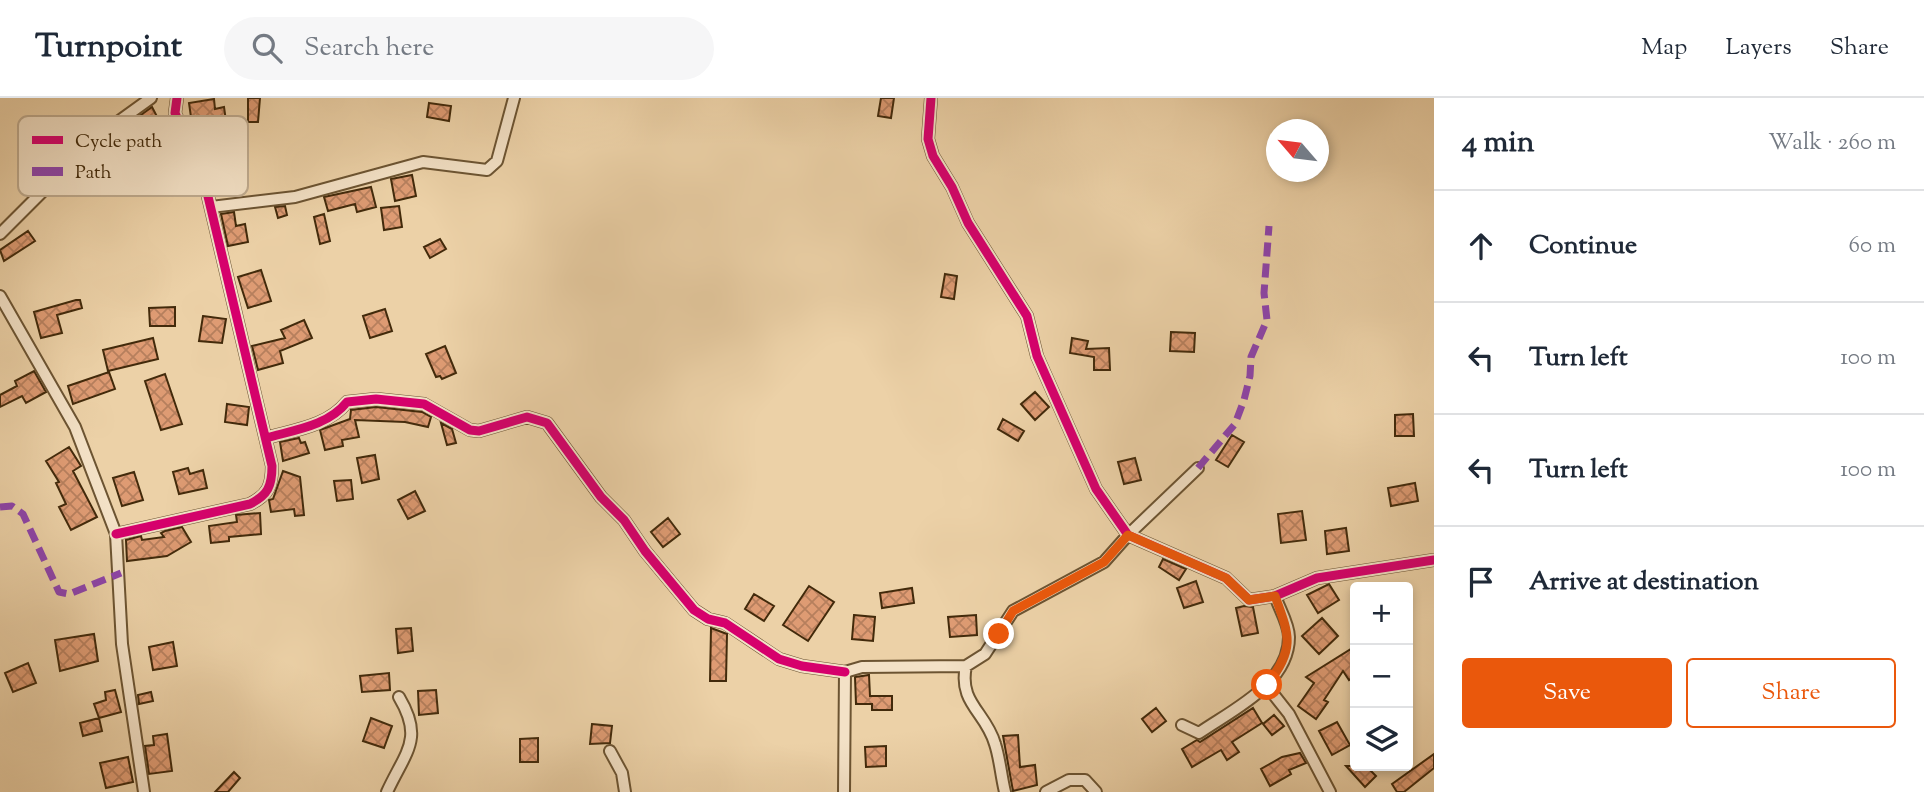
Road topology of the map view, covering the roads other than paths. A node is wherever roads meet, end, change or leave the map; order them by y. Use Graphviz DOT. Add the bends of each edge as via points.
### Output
graph roads {
  1 [pos="151,98"];
  2 [pos="176,98"];
  3 [pos="514,98"];
  4 [pos="931,98"];
  5 [pos="126,116"];
  6 [pos="176,116"];
  7 [pos="37,196"];
  8 [pos="208,196"];
  9 [pos="211,207"];
  10 [pos="0,233"];
  11 [pos="0,296"];
  12 [pos="266,438"];
  13 [pos="1199,468"];
  14 [pos="117,534"];
  15 [pos="1128,535"];
  16 [pos="1434,560"];
  17 [pos="1275,596"];
  18 [pos="966,666"];
  19 [pos="845,671"];
  20 [pos="1267,685"];
  21 [pos="399,697"];
  22 [pos="1182,725"];
  23 [pos="610,751"];
  24 [pos="144,792"];
  25 [pos="387,792"];
  26 [pos="625,792"];
  27 [pos="844,792"];
  28 [pos="1004,792"];
  29 [pos="1046,792"];
  30 [pos="1096,792"];
  31 [pos="1330,792"];
  1 -- 5 [label="street"];
  2 -- 6 [label="street"];
  3 -- 9 [label="street" via="497,161 488,170 422,162 295,197"];
  4 -- 15 [label="street" via="928,139 933,156 976,237 1017,296 1077,449 1096,489"];
  7 -- 10 [label="street"];
  8 -- 9 [label="street"];
  9 -- 12 [label="street"];
  11 -- 14 [label="street" via="75,427"];
  12 -- 14 [label="street" via="272,481 266,496 250,504"];
  12 -- 19 [label="street" via="315,424 337,414 347,402 376,399 424,404 470,430 527,417 547,423 694,610 725,623 779,659"];
  13 -- 15 [label="street"];
  14 -- 24 [label="street" via="122,644"];
  15 -- 17 [label="street" via="1226,578 1249,600"];
  15 -- 18 [label="street" via="1104,562 1013,611 985,654"];
  16 -- 17 [label="street" via="1317,578"];
  17 -- 20 [label="street" via="1290,635 1286,657"];
  18 -- 19 [label="street"];
  18 -- 28 [label="street" via="965,694 995,742"];
  19 -- 27 [label="street"];
  20 -- 22 [label="street" via="1199,733"];
  20 -- 31 [label="street" via="1301,734"];
  21 -- 25 [label="street" via="412,720 412,740"];
  23 -- 26 [label="street" via="622,773"];
  29 -- 30 [label="street" via="1069,780 1085,780"];
}
